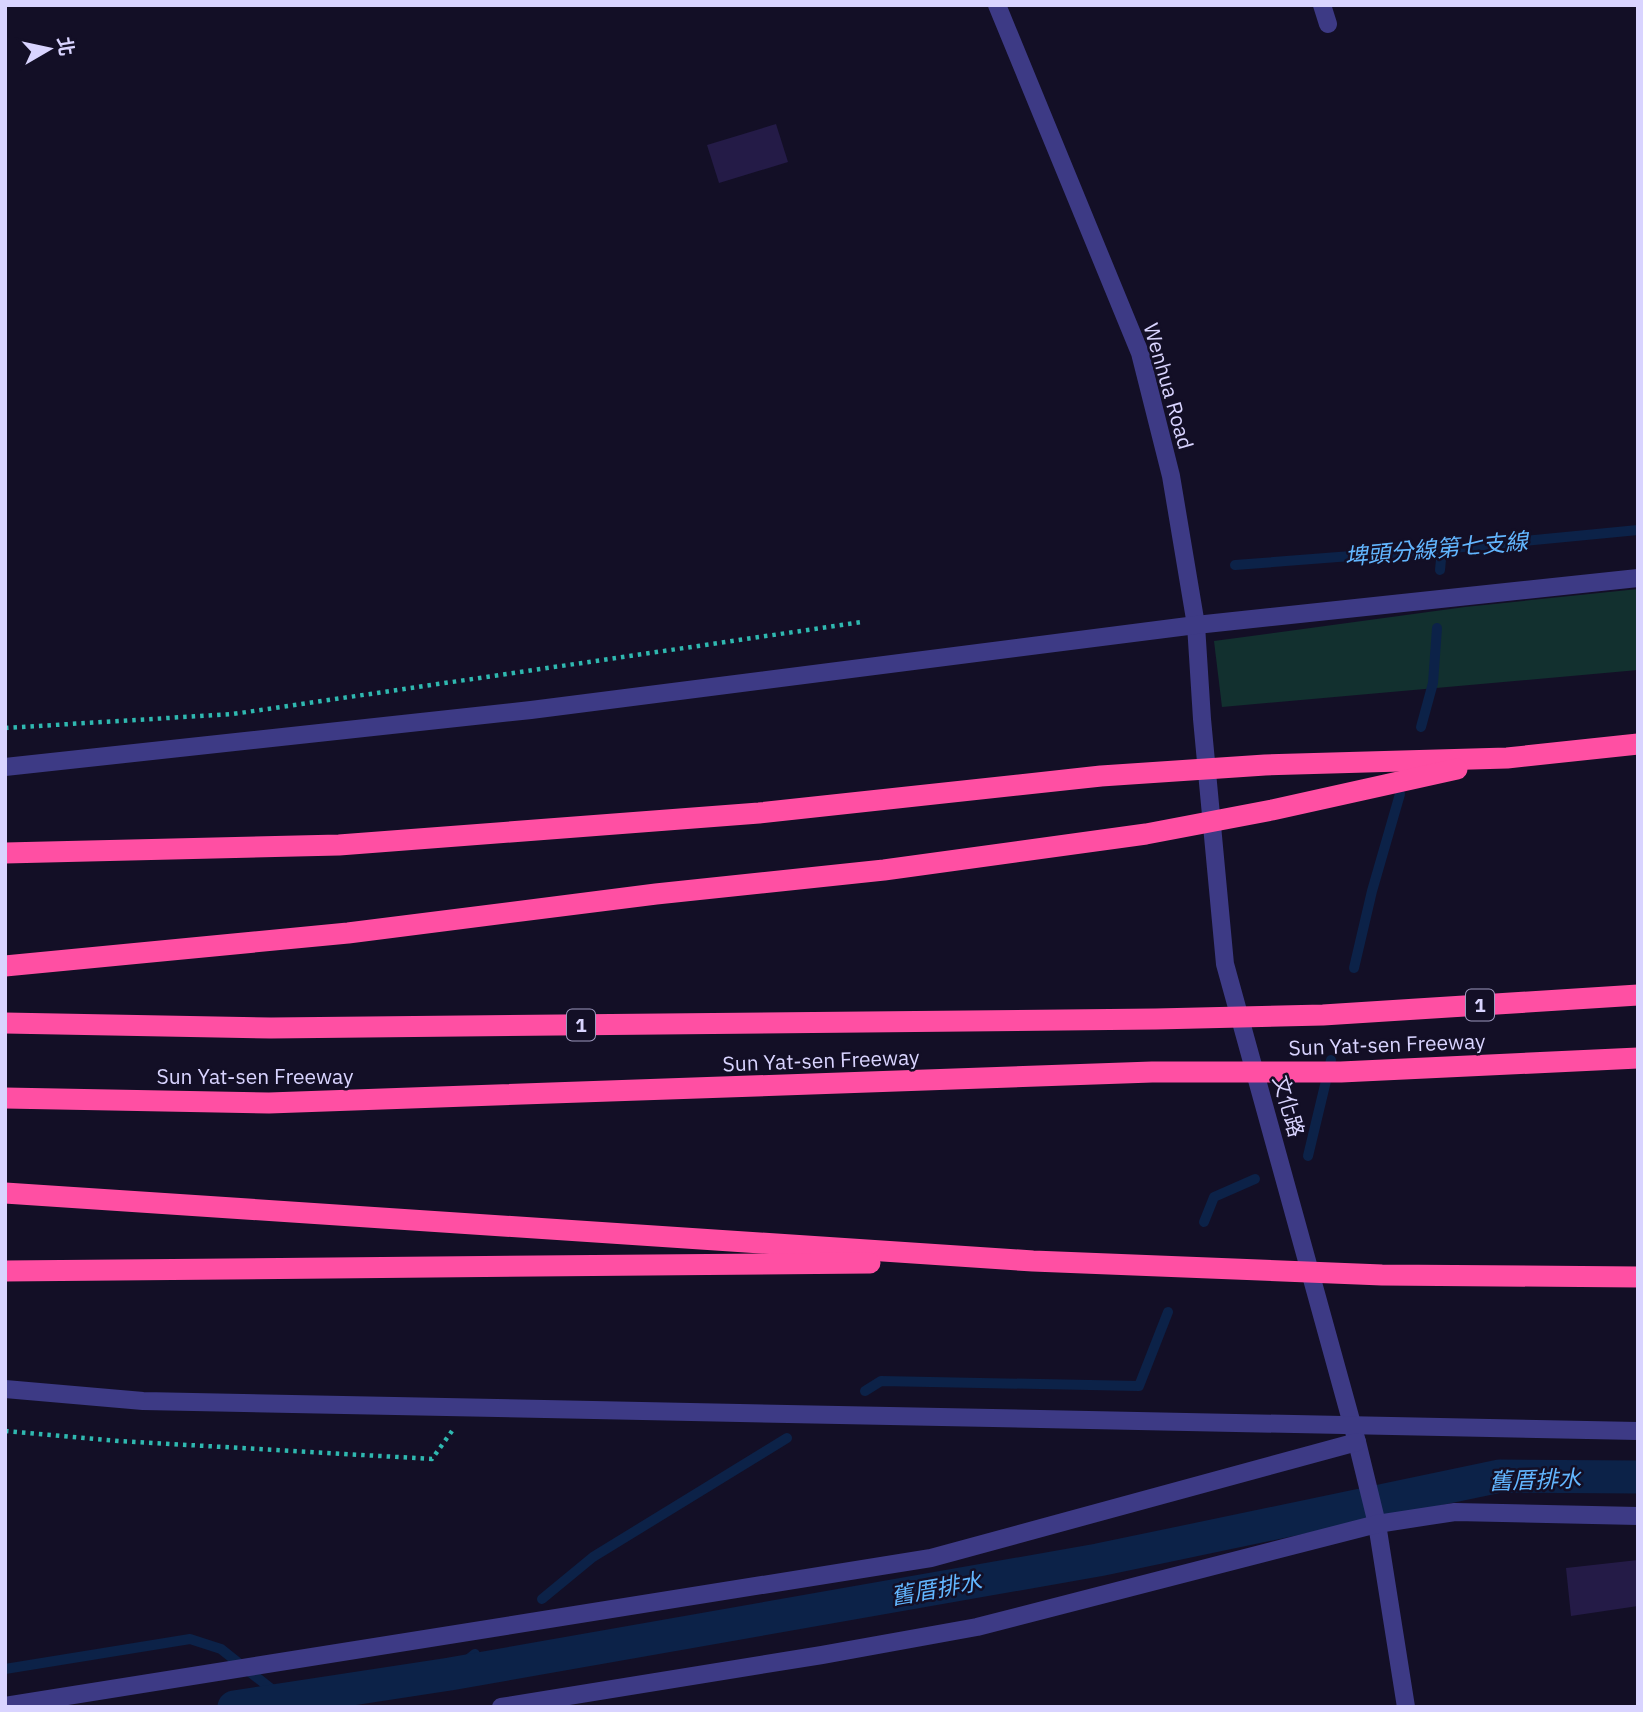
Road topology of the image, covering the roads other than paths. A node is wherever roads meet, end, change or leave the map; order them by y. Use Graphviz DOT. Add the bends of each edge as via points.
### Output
graph roads {
  1 [pos="997,5"];
  2 [pos="1322,5"];
  3 [pos="1328,24"];
  4 [pos="1638,578"];
  5 [pos="1196,625"];
  6 [pos="1638,744"];
  7 [pos="1507,758"];
  8 [pos="5,767"];
  9 [pos="5,853"];
  10 [pos="5,966"];
  11 [pos="1638,995"];
  12 [pos="5,1023"];
  13 [pos="1638,1058"];
  14 [pos="5,1098"];
  15 [pos="5,1193"];
  16 [pos="1033,1261"];
  17 [pos="5,1271"];
  18 [pos="1638,1277"];
  19 [pos="5,1389"];
  20 [pos="1638,1431"];
  21 [pos="1357,1442"];
  22 [pos="1638,1516"];
  23 [pos="1375,1518"];
  24 [pos="5,1706"];
  25 [pos="501,1707"];
  26 [pos="1406,1707"];
  1 -- 5 [label="street, Wenhua Road" via="1140,353 1171,476"];
  2 -- 3 [label="street"];
  4 -- 5 [label="street"];
  5 -- 8 [label="street" via="531,710"];
  5 -- 21 [label="street, Wenhua Road" via="1225,964"];
  6 -- 7 [label="highway"];
  7 -- 9 [label="highway" via="1265,765 1101,776 759,813 339,845"];
  7 -- 10 [label="highway" via="1146,834 348,933"];
  11 -- 12 [label="highway, Sun Yat-sen Freeway / 1" via="1323,1016 1156,1019 285,1028"];
  13 -- 14 [label="highway, Sun Yat-sen Freeway" via="1341,1072 1152,1072 269,1103"];
  15 -- 16 [label="highway"];
  16 -- 17 [label="highway"];
  16 -- 18 [label="highway" via="1382,1275"];
  19 -- 21 [label="street" via="143,1401 469,1407"];
  20 -- 21 [label="street"];
  21 -- 23 [label="street, Wenhua Road"];
  21 -- 24 [label="street" via="931,1558"];
  22 -- 23 [label="street" via="1455,1512"];
  23 -- 25 [label="street" via="977,1626"];
  23 -- 26 [label="street"];
}
